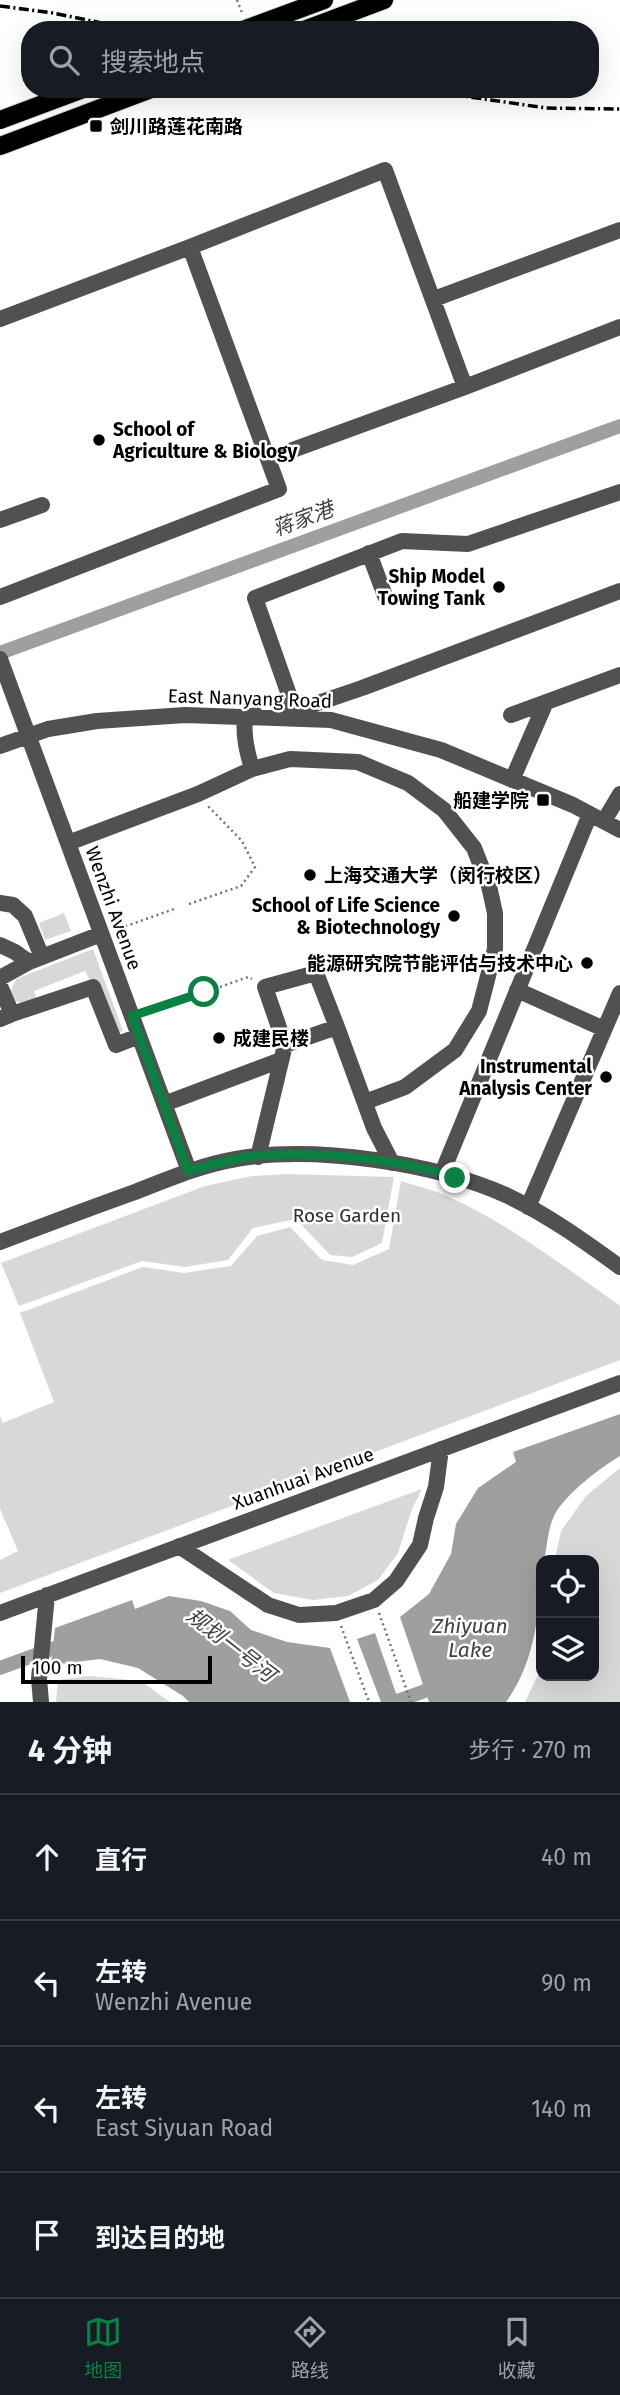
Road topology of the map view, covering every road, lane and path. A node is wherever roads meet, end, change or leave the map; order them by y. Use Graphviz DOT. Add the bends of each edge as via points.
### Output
graph roads {
  1 [pos="324,0"];
  2 [pos="384,0"];
  3 [pos="267,21"];
  4 [pos="328,21"];
  5 [pos="59,98"];
  6 [pos="127,98"];
  7 [pos="0,120"];
  8 [pos="0,146"];
  9 [pos="620,230"];
  10 [pos="190,247"];
  11 [pos="434,299"];
  12 [pos="0,318"];
  13 [pos="620,327"];
  14 [pos="465,387"];
  15 [pos="268,459"];
  16 [pos="620,492"];
  17 [pos="42,505"];
  18 [pos="0,520"];
  19 [pos="369,553"];
  20 [pos="620,591"];
  21 [pos="385,596"];
  22 [pos="0,597"];
  23 [pos="3,666"];
  24 [pos="620,675"];
  25 [pos="546,702"];
  26 [pos="293,709"];
  27 [pos="511,715"];
  28 [pos="245,717"];
  29 [pos="28,735"];
  30 [pos="0,746"];
  31 [pos="252,769"];
  32 [pos="513,780"];
  33 [pos="198,794"];
  34 [pos="620,794"];
  35 [pos="597,818"];
  36 [pos="620,830"];
  37 [pos="68,843"];
  38 [pos="0,902"];
  39 [pos="189,904"];
  40 [pos="177,908"];
  41 [pos="102,934"];
  42 [pos="0,945"];
  43 [pos="35,959"];
  44 [pos="0,978"];
  45 [pos="0,985"];
  46 [pos="219,987"];
  47 [pos="265,987"];
  48 [pos="517,990"];
  49 [pos="204,992"];
  50 [pos="619,999"];
  51 [pos="132,1016"];
  52 [pos="6,1017"];
  53 [pos="337,1027"];
  54 [pos="604,1029"];
  55 [pos="139,1036"];
  56 [pos="283,1053"];
  57 [pos="365,1102"];
  58 [pos="164,1104"];
  59 [pos="258,1157"];
  60 [pos="392,1163"];
  61 [pos="188,1171"];
  62 [pos="442,1173"];
  63 [pos="528,1207"];
  64 [pos="0,1242"];
  65 [pos="620,1267"];
  66 [pos="620,1382"];
  67 [pos="441,1449"];
  68 [pos="179,1546"];
  69 [pos="47,1595"];
  70 [pos="0,1613"];
  71 [pos="379,1616"];
  72 [pos="342,1630"];
  73 [pos="41,1702"];
  74 [pos="369,1702"];
  75 [pos="411,1702"];
  1 -- 3 [label="main road"];
  2 -- 4 [label="main road"];
  5 -- 7 [label="main road"];
  6 -- 8 [label="main road"];
  9 -- 11 [label="lane"];
  10 -- 11 [label="lane" via="385,170"];
  10 -- 12 [label="lane"];
  10 -- 15 [label="lane"];
  11 -- 14 [label="lane"];
  13 -- 14 [label="lane"];
  14 -- 15 [label="lane"];
  15 -- 22 [label="lane" via="279,489"];
  16 -- 19 [label="lane" via="468,544 402,541"];
  17 -- 18 [label="lane"];
  19 -- 21 [label="lane"];
  19 -- 26 [label="lane" via="254,598"];
  20 -- 26 [label="lane" via="362,688"];
  23 -- 29 [label="lane, Wenzhi Avenue"];
  24 -- 25 [label="lane"];
  25 -- 27 [label="lane"];
  25 -- 32 [label="lane"];
  26 -- 28 [label="lane"];
  28 -- 29 [label="lane, East Nanyang Road" via="185,715 72,723"];
  28 -- 31 [label="lane" via="244,738"];
  28 -- 32 [label="lane, East Nanyang Road" via="331,720 441,750"];
  29 -- 30 [label="lane, East Nanyang Road"];
  29 -- 37 [label="lane, Wenzhi Avenue"];
  31 -- 33 [label="lane"];
  31 -- 57 [label="lane" via="290,760 358,762 408,783 452,820 474,848 489,886 495,949 479,1011 455,1050 405,1087"];
  32 -- 35 [label="lane, East Nanyang Road"];
  33 -- 37 [label="lane"];
  33 -- 39 [label="path" via="243,841 255,867 241,886"];
  34 -- 35 [label="lane"];
  35 -- 36 [label="lane, East Nanyang Road"];
  35 -- 48 [label="lane"];
  37 -- 41 [label="lane, Wenzhi Avenue"];
  38 -- 43 [label="lane" via="13,905 25,916"];
  40 -- 41 [label="path"];
  41 -- 43 [label="lane"];
  41 -- 51 [label="lane, Wenzhi Avenue"];
  42 -- 43 [label="lane"];
  43 -- 44 [label="lane"];
  45 -- 52 [label="lane"];
  46 -- 47 [label="path" via="248,977"];
  47 -- 53 [label="lane" via="316,973"];
  47 -- 56 [label="lane"];
  48 -- 54 [label="lane"];
  48 -- 62 [label="lane"];
  49 -- 51 [label="path"];
  50 -- 54 [label="lane"];
  51 -- 55 [label="lane, Wenzhi Avenue"];
  52 -- 55 [label="lane" via="93,987 116,1045"];
  53 -- 56 [label="lane"];
  53 -- 57 [label="lane"];
  54 -- 63 [label="lane"];
  55 -- 58 [label="lane, Wenzhi Avenue"];
  56 -- 58 [label="lane"];
  56 -- 59 [label="lane"];
  57 -- 60 [label="lane"];
  58 -- 61 [label="lane, Wenzhi Avenue"];
  59 -- 60 [label="lane" via="333,1156"];
  59 -- 61 [label="lane"];
  60 -- 62 [label="lane"];
  61 -- 64 [label="lane"];
  62 -- 63 [label="lane"];
  63 -- 65 [label="lane"];
  66 -- 67 [label="lane, Xuanhuai Avenue"];
  67 -- 68 [label="lane, Xuanhuai Avenue"];
  67 -- 68 [label="lane" via="420,1545 396,1581 374,1600 336,1613 299,1615 268,1605"];
  68 -- 69 [label="lane, Xuanhuai Avenue"];
  69 -- 70 [label="lane, Xuanhuai Avenue"];
  69 -- 73 [label="lane"];
  71 -- 75 [label="path"];
  72 -- 74 [label="path"];
}
